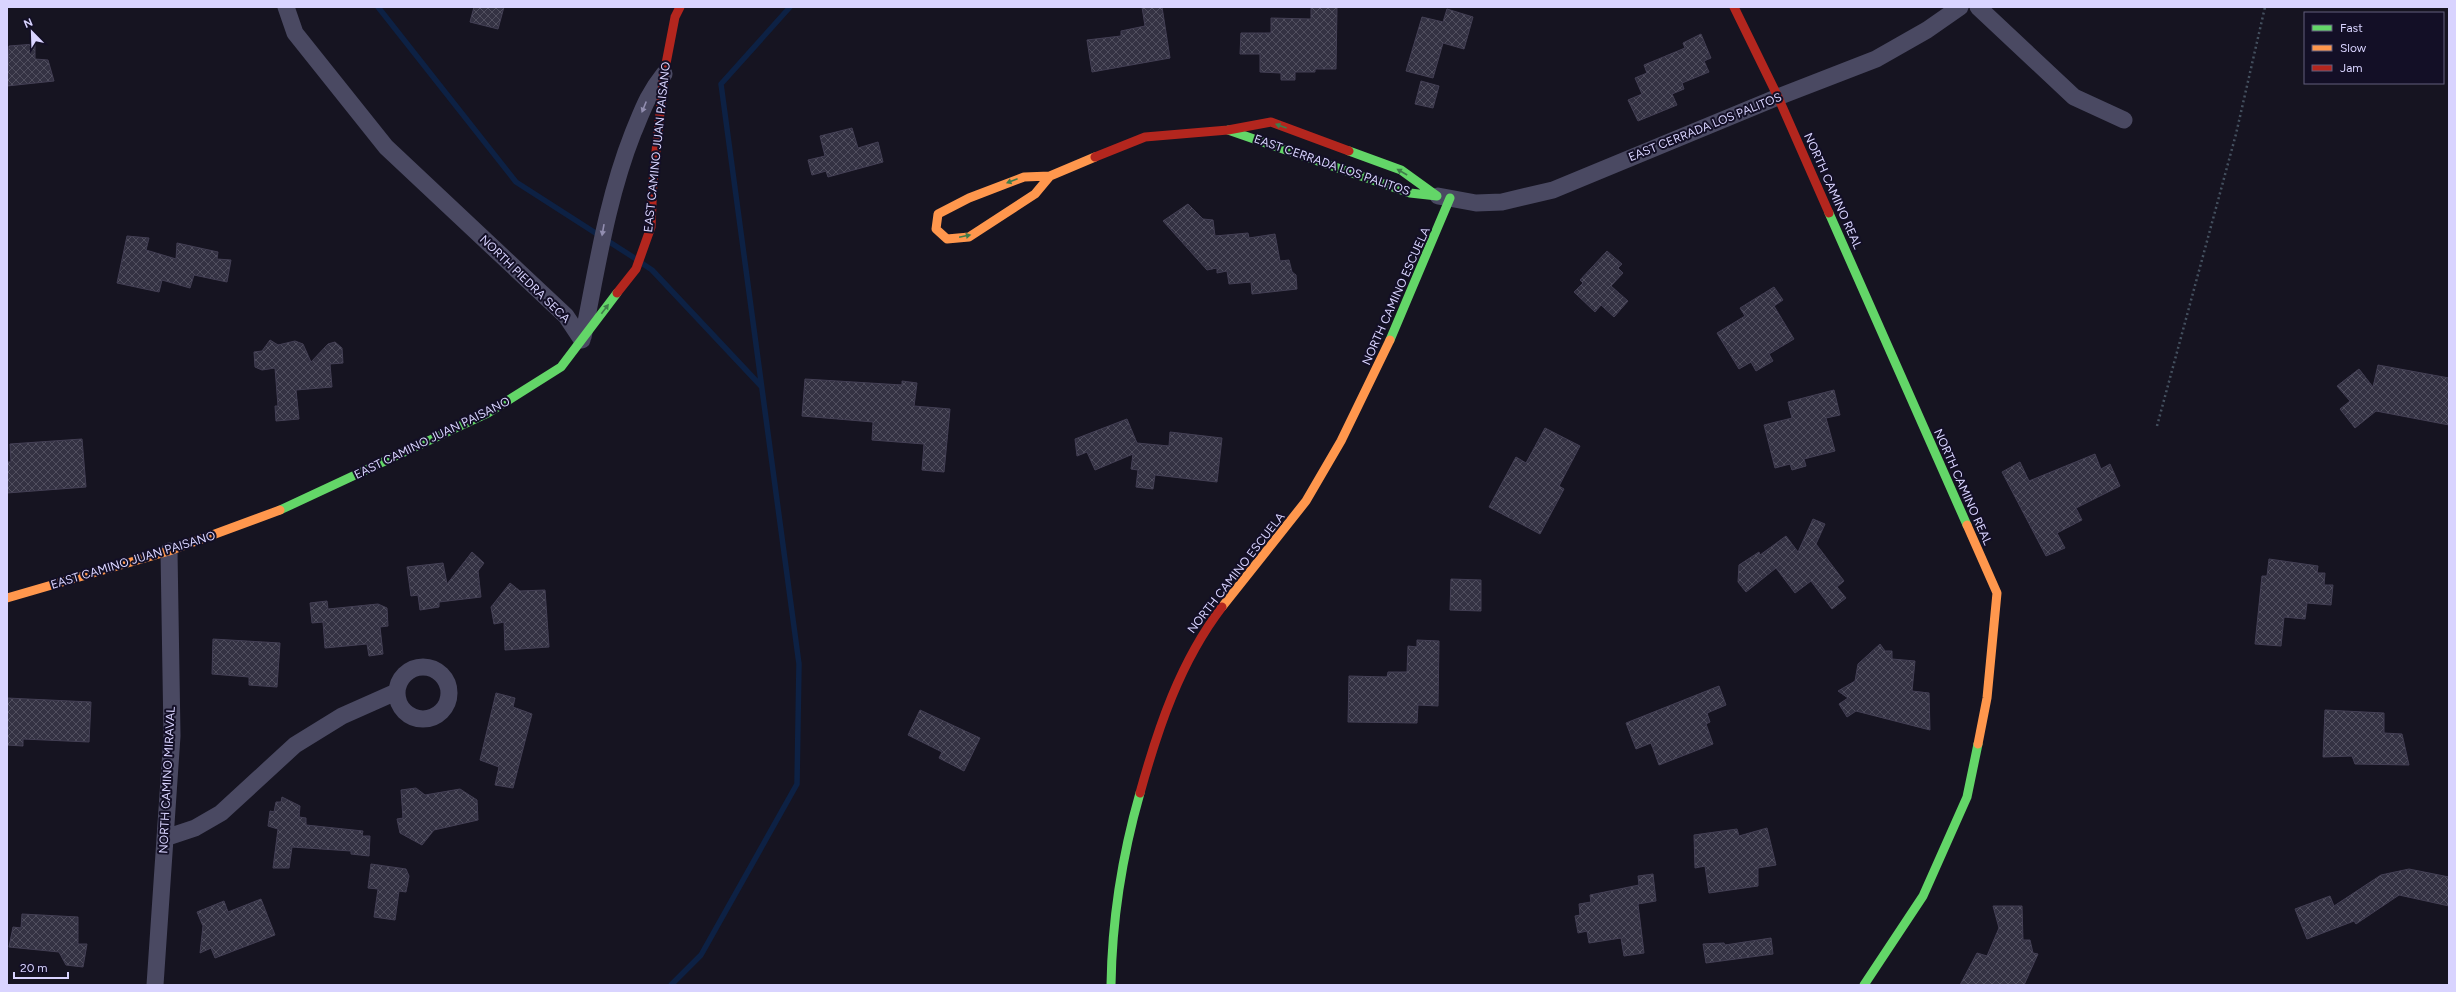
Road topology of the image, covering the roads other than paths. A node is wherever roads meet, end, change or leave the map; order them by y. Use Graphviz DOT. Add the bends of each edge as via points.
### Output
graph roads {
  1 [pos="286,7"];
  2 [pos="1734,7"];
  3 [pos="1960,7"];
  4 [pos="1978,7"];
  5 [pos="677,10"];
  6 [pos="664,74"];
  7 [pos="1778,97"];
  8 [pos="2124,120"];
  9 [pos="1228,130"];
  10 [pos="1050,176"];
  11 [pos="1444,197"];
  12 [pos="582,340"];
  13 [pos="169,551"];
  14 [pos="7,598"];
  15 [pos="396,692"];
  16 [pos="165,838"];
  17 [pos="155,985"];
  18 [pos="1111,985"];
  19 [pos="1864,985"];
  1 -- 12 [label="street, NORTH PIEDRA SECA" via="295,33 386,146 566,316"];
  2 -- 7 [label="street, NORTH CAMINO REAL"];
  3 -- 7 [label="street, EAST CERRADA LOS PALITOS" via="1927,30 1876,59"];
  4 -- 8 [label="street" via="2074,97"];
  5 -- 6 [label="street, EAST CAMINO JUAN PAISANO"];
  6 -- 12 [label="street, NORTH PIEDRA SECA, one-way" via="649,93 623,159 606,214"];
  12 -- 6 [label="street, EAST CAMINO JUAN PAISANO, one-way" via="636,269 651,227 652,181"];
  7 -- 11 [label="street, EAST CERRADA LOS PALITOS" via="1553,190 1502,202 1476,203"];
  7 -- 19 [label="street, NORTH CAMINO REAL" via="1997,593 1987,698 1967,797 1923,896"];
  9 -- 10 [label="street, EAST CERRADA LOS PALITOS" via="1146,137"];
  9 -- 11 [label="street, EAST CERRADA LOS PALITOS" via="1410,193"];
  11 -- 9 [label="street, EAST CERRADA LOS PALITOS, one-way" via="1401,170 1271,122"];
  10 -- 10 [label="street, EAST CERRADA LOS PALITOS, one-way" via="1024,177 969,198 938,214 936,229 947,239 969,237 1035,194"];
  11 -- 18 [label="street, NORTH CAMINO ESCUELA" via="1448,207 1359,407 1301,509 1222,608 1194,648 1171,700 1150,759 1118,884 1110,949"];
  12 -- 13 [label="street, EAST CAMINO JUAN PAISANO" via="561,367 488,413 297,503 226,532"];
  13 -- 14 [label="street, EAST CAMINO JUAN PAISANO"];
  13 -- 16 [label="street, NORTH CAMINO MIRAVAL" via="172,736"];
  15 -- 16 [label="street" via="342,716 295,745 221,813 195,828"];
  16 -- 17 [label="street, NORTH CAMINO MIRAVAL"];
}
